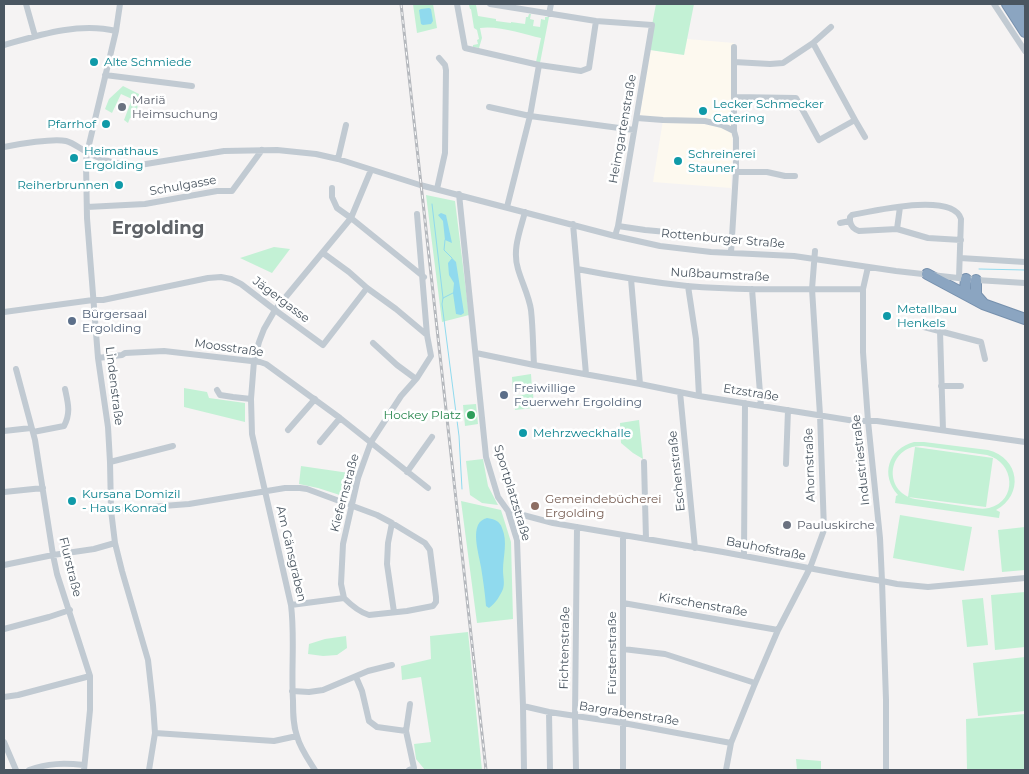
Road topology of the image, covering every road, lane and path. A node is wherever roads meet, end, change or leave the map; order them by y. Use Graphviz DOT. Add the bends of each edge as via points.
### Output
graph roads {
  1 [pos="26,4"];
  2 [pos="120,4"];
  3 [pos="457,4"];
  4 [pos="490,4"];
  5 [pos="551,4"];
  6 [pos="994,4"];
  7 [pos="1007,4"];
  8 [pos="1016,4"];
  9 [pos="549,14"];
  10 [pos="1025,18"];
  11 [pos="596,21"];
  12 [pos="831,28"];
  13 [pos="116,30"];
  14 [pos="1025,32"];
  15 [pos="35,36"];
  16 [pos="813,42"];
  17 [pos="4,44"];
  18 [pos="734,47"];
  19 [pos="1025,52"];
  20 [pos="439,58"];
  21 [pos="734,62"];
  22 [pos="539,65"];
  23 [pos="105,74"];
  24 [pos="192,86"];
  25 [pos="734,97"];
  26 [pos="489,107"];
  27 [pos="530,116"];
  28 [pos="637,118"];
  29 [pos="854,120"];
  30 [pos="346,126"];
  31 [pos="634,130"];
  32 [pos="734,131"];
  33 [pos="865,137"];
  34 [pos="4,147"];
  35 [pos="262,150"];
  36 [pos="87,153"];
  37 [pos="338,159"];
  38 [pos="371,170"];
  39 [pos="736,172"];
  40 [pos="795,176"];
  41 [pos="332,188"];
  42 [pos="438,189"];
  43 [pos="460,194"];
  44 [pos="87,207"];
  45 [pos="507,207"];
  46 [pos="900,207"];
  47 [pos="526,212"];
  48 [pos="418,214"];
  49 [pos="351,218"];
  50 [pos="850,221"];
  51 [pos="840,223"];
  52 [pos="573,224"];
  53 [pos="618,226"];
  54 [pos="897,229"];
  55 [pos="615,236"];
  56 [pos="732,238"];
  57 [pos="961,240"];
  58 [pos="815,251"];
  59 [pos="323,253"];
  60 [pos="731,253"];
  61 [pos="814,258"];
  62 [pos="960,258"];
  63 [pos="1025,262"];
  64 [pos="868,267"];
  65 [pos="577,269"];
  66 [pos="927,274"];
  67 [pos="424,277"];
  68 [pos="631,279"];
  69 [pos="967,279"];
  70 [pos="1025,282"];
  71 [pos="688,286"];
  72 [pos="367,288"];
  73 [pos="752,289"];
  74 [pos="812,289"];
  75 [pos="863,289"];
  76 [pos="968,296"];
  77 [pos="93,300"];
  78 [pos="983,304"];
  79 [pos="275,310"];
  80 [pos="4,312"];
  81 [pos="1025,319"];
  82 [pos="924,327"];
  83 [pos="940,331"];
  84 [pos="428,335"];
  85 [pos="373,343"];
  86 [pos="476,353"];
  87 [pos="98,358"];
  88 [pos="984,359"];
  89 [pos="254,361"];
  90 [pos="534,365"];
  91 [pos="16,369"];
  92 [pos="586,374"];
  93 [pos="416,379"];
  94 [pos="640,384"];
  95 [pos="941,386"];
  96 [pos="961,386"];
  97 [pos="65,389"];
  98 [pos="217,390"];
  99 [pos="680,392"];
  100 [pos="700,396"];
  101 [pos="251,399"];
  102 [pos="315,399"];
  103 [pos="745,403"];
  104 [pos="761,406"];
  105 [pos="788,410"];
  106 [pos="820,416"];
  107 [pos="340,418"];
  108 [pos="868,421"];
  109 [pos="32,430"];
  110 [pos="288,430"];
  111 [pos="943,430"];
  112 [pos="4,431"];
  113 [pos="432,437"];
  114 [pos="320,442"];
  115 [pos="370,442"];
  116 [pos="1025,442"];
  117 [pos="173,446"];
  118 [pos="110,462"];
  119 [pos="644,462"];
  120 [pos="786,464"];
  121 [pos="407,472"];
  122 [pos="43,488"];
  123 [pos="428,488"];
  124 [pos="265,491"];
  125 [pos="4,492"];
  126 [pos="352,505"];
  127 [pos="111,510"];
  128 [pos="508,511"];
  129 [pos="392,523"];
  130 [pos="577,527"];
  131 [pos="623,535"];
  132 [pos="646,539"];
  133 [pos="115,543"];
  134 [pos="696,548"];
  135 [pos="53,555"];
  136 [pos="744,556"];
  137 [pos="4,565"];
  138 [pos="810,568"];
  139 [pos="1025,578"];
  140 [pos="882,581"];
  141 [pos="344,598"];
  142 [pos="623,603"];
  143 [pos="291,605"];
  144 [pos="70,610"];
  145 [pos="394,612"];
  146 [pos="4,629"];
  147 [pos="778,630"];
  148 [pos="623,649"];
  149 [pos="392,665"];
  150 [pos="90,676"];
  151 [pos="356,676"];
  152 [pos="755,683"];
  153 [pos="292,691"];
  154 [pos="4,697"];
  155 [pos="410,704"];
  156 [pos="523,706"];
  157 [pos="549,712"];
  158 [pos="575,717"];
  159 [pos="623,723"];
  160 [pos="406,731"];
  161 [pos="155,733"];
  162 [pos="297,736"];
  163 [pos="4,742"];
  164 [pos="731,743"];
  165 [pos="84,767"];
  166 [pos="411,769"];
  167 [pos="16,770"];
  168 [pos="29,770"];
  169 [pos="149,770"];
  170 [pos="314,770"];
  171 [pos="524,770"];
  172 [pos="550,770"];
  173 [pos="576,770"];
  174 [pos="624,770"];
  175 [pos="726,770"];
  176 [pos="886,770"];
  1 -- 15 [label="street"];
  2 -- 13 [label="street, Lindenstraße"];
  3 -- 22 [label="street" via="465,48"];
  4 -- 9 [label="street"];
  5 -- 9 [label="street"];
  6 -- 19 [label="street"];
  7 -- 14 [label="highway"];
  8 -- 10 [label="highway"];
  9 -- 11 [label="street"];
  11 -- 22 [label="street" via="589,68 581,71"];
  11 -- 28 [label="street, Heimgartenstraße" via="652,25"];
  12 -- 16 [label="street"];
  13 -- 15 [label="street" via="91,27"];
  13 -- 23 [label="street, Lindenstraße"];
  15 -- 17 [label="street"];
  16 -- 21 [label="street" via="783,63"];
  16 -- 29 [label="street"];
  18 -- 21 [label="street"];
  20 -- 42 [label="street" via="446,70 445,153"];
  21 -- 25 [label="street"];
  22 -- 27 [label="street"];
  23 -- 24 [label="street"];
  23 -- 36 [label="street, Lindenstraße"];
  25 -- 29 [label="street" via="796,98 819,140"];
  25 -- 32 [label="street"];
  26 -- 27 [label="street"];
  27 -- 31 [label="street"];
  27 -- 45 [label="street"];
  28 -- 31 [label="street, Heimgartenstraße"];
  28 -- 32 [label="street" via="706,121"];
  29 -- 33 [label="street"];
  30 -- 37 [label="street"];
  31 -- 53 [label="street, Heimgartenstraße"];
  32 -- 39 [label="street"];
  34 -- 36 [label="street, Rottenburger Straße" via="66,141"];
  35 -- 36 [label="street, Rottenburger Straße" via="224,151 140,165 117,164"];
  35 -- 37 [label="street, Rottenburger Straße"];
  35 -- 44 [label="street, Schulgasse" via="232,191 145,204"];
  36 -- 44 [label="street, Lindenstraße"];
  37 -- 38 [label="street, Rottenburger Straße"];
  38 -- 42 [label="street, Rottenburger Straße"];
  38 -- 49 [label="street, Am Gänsgraben"];
  39 -- 40 [label="street"];
  39 -- 56 [label="street"];
  41 -- 49 [label="street" via="337,208"];
  42 -- 43 [label="street, Rottenburger Straße"];
  43 -- 45 [label="street, Rottenburger Straße"];
  43 -- 86 [label="street, Sportplatzstraße"];
  44 -- 77 [label="street, Lindenstraße"];
  45 -- 47 [label="street, Rottenburger Straße"];
  46 -- 50 [label="street" via="852,215"];
  46 -- 54 [label="street"];
  46 -- 57 [label="street" via="938,205 955,210 960,219"];
  47 -- 52 [label="street, Rottenburger Straße"];
  47 -- 90 [label="street" via="516,246 516,260 531,309"];
  48 -- 67 [label="street, Kiefernstraße"];
  49 -- 59 [label="street, Am Gänsgraben"];
  49 -- 67 [label="street"];
  50 -- 51 [label="street"];
  50 -- 54 [label="street" via="859,231"];
  52 -- 55 [label="street, Rottenburger Straße"];
  52 -- 65 [label="street"];
  53 -- 55 [label="street, Heimgartenstraße"];
  53 -- 56 [label="street"];
  54 -- 57 [label="street" via="928,238"];
  55 -- 60 [label="street, Rottenburger Straße" via="676,248"];
  56 -- 60 [label="street"];
  57 -- 62 [label="street"];
  58 -- 61 [label="street, Ahornstraße"];
  59 -- 72 [label="street"];
  59 -- 79 [label="street, Am Gänsgraben"];
  60 -- 61 [label="street, Rottenburger Straße"];
  61 -- 64 [label="street, Rottenburger Straße"];
  61 -- 74 [label="street, Ahornstraße"];
  62 -- 63 [label="street"];
  62 -- 69 [label="street"];
  64 -- 66 [label="street, Rottenburger Straße"];
  64 -- 75 [label="street, Industriestraße"];
  65 -- 68 [label="street, Nußbaumstraße"];
  65 -- 92 [label="street"];
  66 -- 69 [label="street, Rottenburger Straße"];
  66 -- 76 [label="highway"];
  67 -- 84 [label="street, Kiefernstraße"];
  68 -- 71 [label="street, Nußbaumstraße"];
  68 -- 94 [label="street"];
  69 -- 70 [label="street, Rottenburger Straße"];
  69 -- 76 [label="highway" via="965,289"];
  69 -- 78 [label="highway"];
  71 -- 73 [label="street, Nußbaumstraße"];
  71 -- 100 [label="street"];
  72 -- 79 [label="street, Jägergasse" via="323,345"];
  72 -- 84 [label="street"];
  73 -- 74 [label="street, Nußbaumstraße"];
  73 -- 104 [label="street"];
  74 -- 75 [label="street, Nußbaumstraße"];
  74 -- 106 [label="street, Ahornstraße"];
  75 -- 108 [label="street, Industriestraße"];
  76 -- 78 [label="highway"];
  77 -- 79 [label="street, Jägergasse" via="221,277 241,284"];
  77 -- 80 [label="street, Jägergasse"];
  77 -- 87 [label="street, Lindenstraße"];
  78 -- 81 [label="highway"];
  79 -- 89 [label="street, Am Gänsgraben" via="264,329"];
  82 -- 83 [label="street"];
  83 -- 88 [label="street" via="981,342"];
  83 -- 95 [label="street"];
  84 -- 93 [label="street, Kiefernstraße" via="431,356"];
  85 -- 93 [label="street"];
  86 -- 90 [label="street, Etzstraße"];
  86 -- 128 [label="street, Sportplatzstraße" via="486,457 498,497"];
  87 -- 89 [label="street, Moosstraße" via="125,353 164,352"];
  87 -- 118 [label="street, Lindenstraße"];
  89 -- 101 [label="street, Am Gänsgraben"];
  89 -- 102 [label="street, Moosstraße" via="266,364"];
  90 -- 92 [label="street, Etzstraße"];
  91 -- 109 [label="street, Flurstraße"];
  92 -- 94 [label="street, Etzstraße"];
  93 -- 115 [label="street, Kiefernstraße"];
  94 -- 99 [label="street, Etzstraße"];
  95 -- 96 [label="street"];
  95 -- 111 [label="street"];
  97 -- 109 [label="street" via="69,408 64,426"];
  98 -- 101 [label="street" via="220,395"];
  99 -- 100 [label="street, Etzstraße"];
  99 -- 134 [label="street, Eschenstraße"];
  100 -- 103 [label="street, Etzstraße"];
  101 -- 124 [label="street, Am Gänsgraben" via="252,434"];
  102 -- 107 [label="street, Moosstraße"];
  102 -- 110 [label="street"];
  103 -- 104 [label="street, Etzstraße"];
  103 -- 136 [label="street"];
  104 -- 105 [label="street, Etzstraße"];
  105 -- 106 [label="street, Etzstraße"];
  105 -- 120 [label="street"];
  106 -- 108 [label="street, Etzstraße"];
  106 -- 138 [label="street, Ahornstraße" via="824,530"];
  107 -- 114 [label="street"];
  107 -- 115 [label="street, Moosstraße"];
  108 -- 111 [label="street, Etzstraße"];
  108 -- 140 [label="street, Industriestraße"];
  109 -- 112 [label="street"];
  109 -- 122 [label="street, Flurstraße"];
  111 -- 116 [label="street, Etzstraße"];
  113 -- 121 [label="street"];
  115 -- 121 [label="street, Moosstraße"];
  115 -- 126 [label="street, Kiefernstraße"];
  117 -- 118 [label="street"];
  118 -- 127 [label="street, Lindenstraße"];
  119 -- 132 [label="street"];
  121 -- 123 [label="street, Moosstraße"];
  122 -- 125 [label="street"];
  122 -- 135 [label="street, Flurstraße"];
  124 -- 126 [label="street" via="300,488"];
  124 -- 127 [label="street" via="190,504"];
  124 -- 143 [label="street, Am Gänsgraben"];
  126 -- 129 [label="street"];
  126 -- 141 [label="street, Kiefernstraße" via="343,544 341,584"];
  127 -- 133 [label="street, Lindenstraße"];
  128 -- 130 [label="street, Bauhofstraße"];
  128 -- 156 [label="street, Sportplatzstraße" via="517,540"];
  129 -- 145 [label="street" via="387,558"];
  129 -- 145 [label="street" via="429,547 436,597 433,606"];
  130 -- 131 [label="street, Bauhofstraße"];
  130 -- 158 [label="street, Fichtenstraße"];
  131 -- 132 [label="street, Bauhofstraße"];
  131 -- 142 [label="street, Fürstenstraße"];
  132 -- 134 [label="street, Bauhofstraße"];
  133 -- 135 [label="street"];
  133 -- 161 [label="street, Lindenstraße" via="148,660"];
  134 -- 136 [label="street, Bauhofstraße"];
  135 -- 137 [label="street"];
  135 -- 144 [label="street, Flurstraße"];
  136 -- 138 [label="street, Bauhofstraße"];
  138 -- 140 [label="street, Bauhofstraße"];
  138 -- 147 [label="street, Ahornstraße"];
  139 -- 140 [label="street, Bauhofstraße" via="928,587"];
  140 -- 176 [label="street, Industriestraße"];
  141 -- 143 [label="street"];
  141 -- 145 [label="street" via="363,613"];
  142 -- 147 [label="street, Kirschenstraße"];
  142 -- 148 [label="street, Fürstenstraße"];
  143 -- 153 [label="street, Am Gänsgraben"];
  144 -- 146 [label="street"];
  144 -- 150 [label="street, Flurstraße"];
  147 -- 152 [label="street, Ahornstraße"];
  148 -- 152 [label="street" via="665,654"];
  148 -- 159 [label="street, Fürstenstraße"];
  149 -- 151 [label="street"];
  150 -- 154 [label="street"];
  150 -- 165 [label="street, Flurstraße"];
  151 -- 153 [label="street" via="323,690"];
  151 -- 160 [label="street" via="369,721 377,727"];
  152 -- 164 [label="street, Ahornstraße"];
  153 -- 162 [label="street, Am Gänsgraben"];
  155 -- 160 [label="street"];
  156 -- 157 [label="street, Bargrabenstraße"];
  156 -- 171 [label="street, Sportplatzstraße"];
  157 -- 158 [label="street, Bargrabenstraße"];
  157 -- 172 [label="street"];
  158 -- 159 [label="street, Bargrabenstraße"];
  158 -- 173 [label="street, Fichtenstraße"];
  159 -- 164 [label="street, Bargrabenstraße"];
  159 -- 174 [label="street, Fürstenstraße"];
  160 -- 166 [label="street"];
  161 -- 162 [label="street" via="274,741"];
  161 -- 169 [label="street, Lindenstraße"];
  162 -- 170 [label="street, Am Gänsgraben"];
  163 -- 167 [label="street"];
  164 -- 175 [label="street, Ahornstraße"];
  165 -- 168 [label="street" via="64,763"];
}
